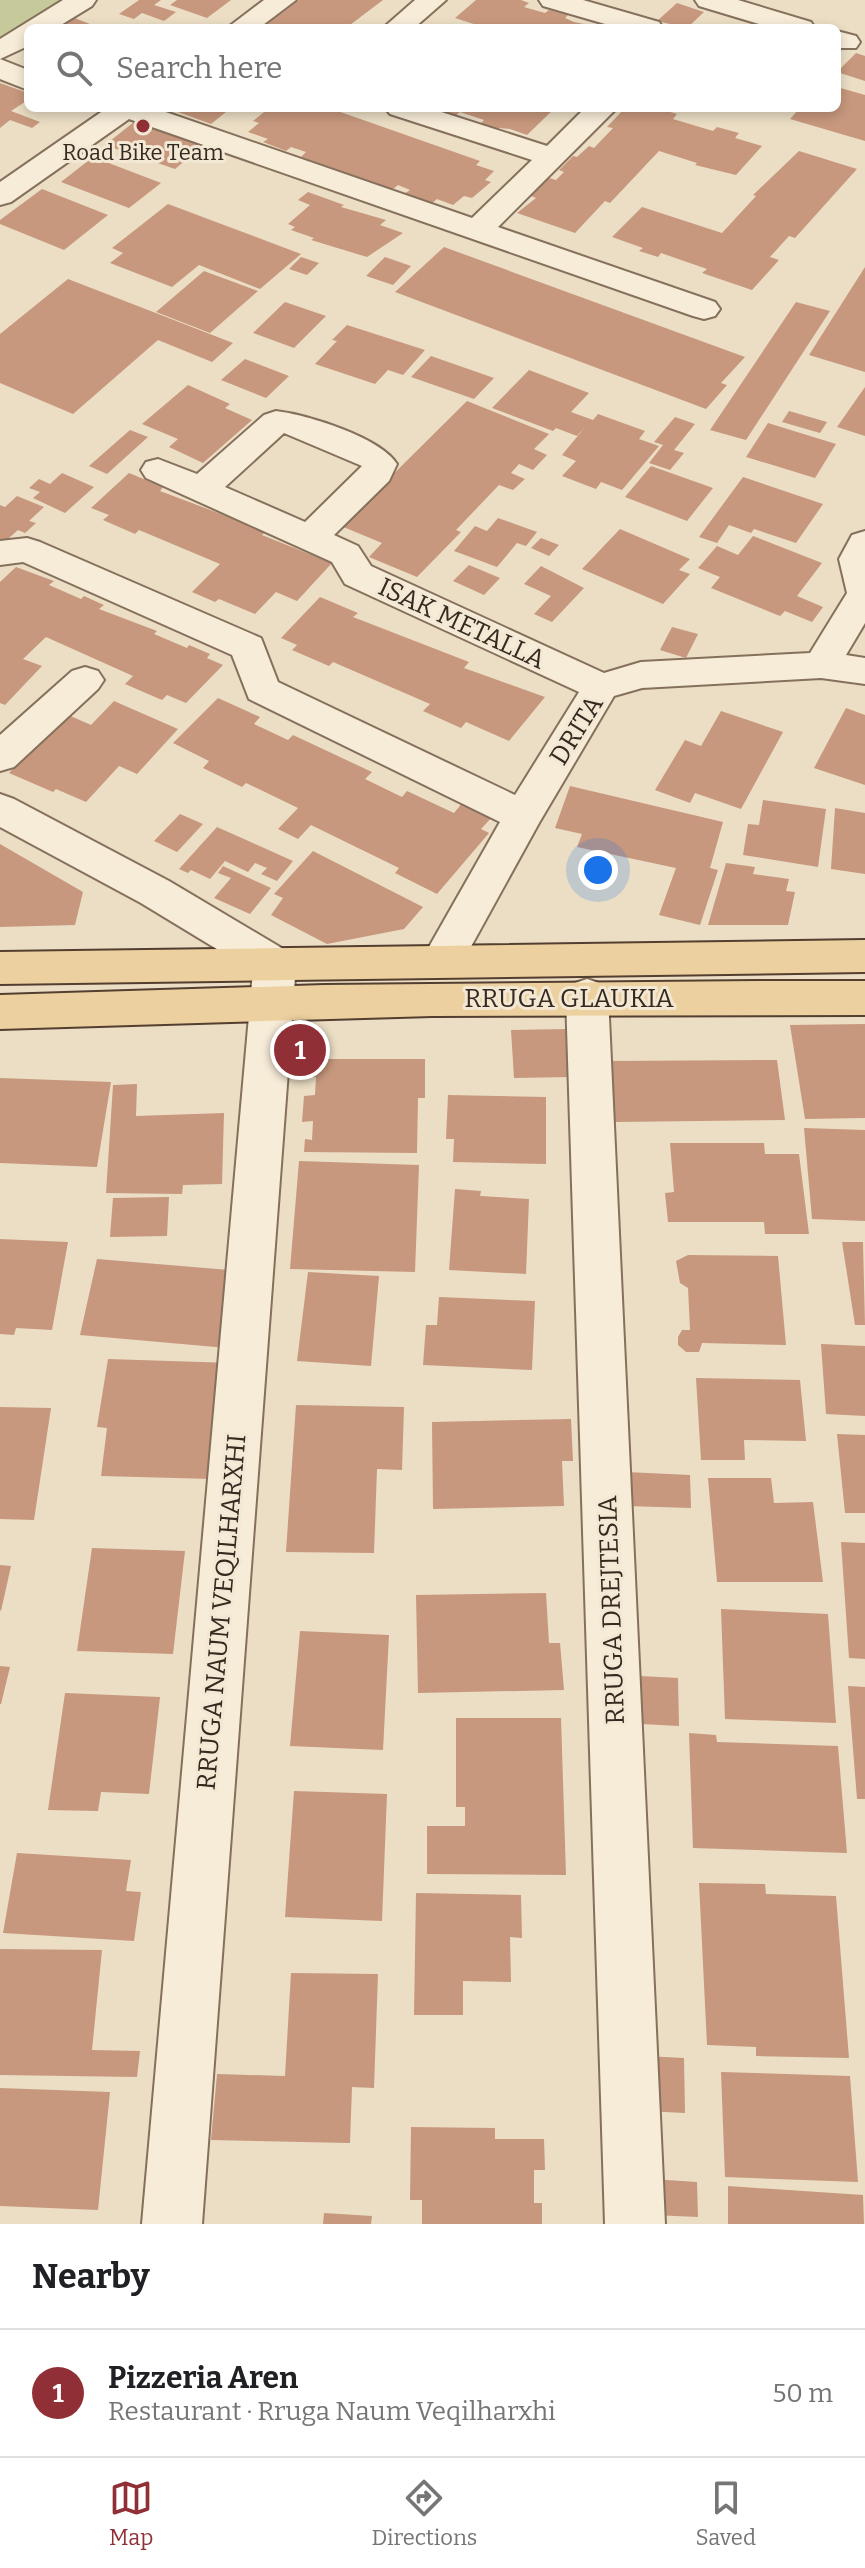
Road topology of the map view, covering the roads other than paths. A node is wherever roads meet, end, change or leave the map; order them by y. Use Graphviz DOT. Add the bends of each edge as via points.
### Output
graph roads {
  1 [pos="82,0"];
  2 [pos="282,0"];
  3 [pos="432,0"];
  4 [pos="553,0"];
  5 [pos="709,0"];
  6 [pos="43,24"];
  7 [pos="247,24"];
  8 [pos="402,24"];
  9 [pos="635,24"];
  10 [pos="788,24"];
  11 [pos="24,36"];
  12 [pos="0,51"];
  13 [pos="0,68"];
  14 [pos="24,79"];
  15 [pos="110,112"];
  16 [pos="114,112"];
  17 [pos="412,112"];
  18 [pos="598,112"];
  19 [pos="552,157"];
  20 [pos="0,196"];
  21 [pos="477,230"];
  22 [pos="704,309"];
  23 [pos="158,470"];
  24 [pos="201,489"];
  25 [pos="310,538"];
  26 [pos="865,543"];
  27 [pos="0,553"];
  28 [pos="821,665"];
  29 [pos="865,671"];
  30 [pos="85,680"];
  31 [pos="601,687"];
  32 [pos="0,757"];
  33 [pos="0,809"];
  34 [pos="523,816"];
  35 [pos="865,956"];
  36 [pos="442,961"];
  37 [pos="0,968"];
  38 [pos="274,982"];
  39 [pos="587,996"];
  40 [pos="865,998"];
  41 [pos="0,1012"];
  42 [pos="172,2224"];
  43 [pos="635,2224"];
  1 -- 6 [label="street"];
  2 -- 7 [label="street"];
  3 -- 8 [label="street"];
  4 -- 9 [label="street"];
  5 -- 10 [label="street"];
  11 -- 12 [label="street"];
  13 -- 14 [label="street"];
  15 -- 20 [label="street"];
  16 -- 21 [label="street"];
  17 -- 19 [label="street"];
  18 -- 19 [label="street"];
  19 -- 21 [label="street"];
  21 -- 22 [label="street"];
  23 -- 24 [label="street, ISAK METALLA"];
  24 -- 25 [label="street, ISAK METALLA"];
  24 -- 25 [label="street" via="276,422 294,424 372,456 380,464 377,473"];
  25 -- 31 [label="street, ISAK METALLA" via="345,554 358,575"];
  26 -- 28 [label="street" via="857,559 865,593"];
  27 -- 34 [label="street" via="27,550 248,647 262,690"];
  28 -- 29 [label="street, DRITA"];
  28 -- 31 [label="street, DRITA" via="641,675"];
  30 -- 32 [label="street"];
  31 -- 34 [label="street, DRITA"];
  33 -- 38 [label="street" via="155,892"];
  34 -- 36 [label="street, DRITA"];
  35 -- 36 [label="main road, RRUGA GLAUKIA"];
  36 -- 38 [label="main road, RRUGA GLAUKIA"];
  37 -- 38 [label="main road"];
  38 -- 39 [label="main road, RRUGA GLAUKIA"];
  38 -- 41 [label="main road"];
  38 -- 42 [label="street, RRUGA NAUM VEQILHARXHI"];
  39 -- 40 [label="main road, RRUGA GLAUKIA"];
  39 -- 43 [label="street, RRUGA DREJTESIA"];
}
